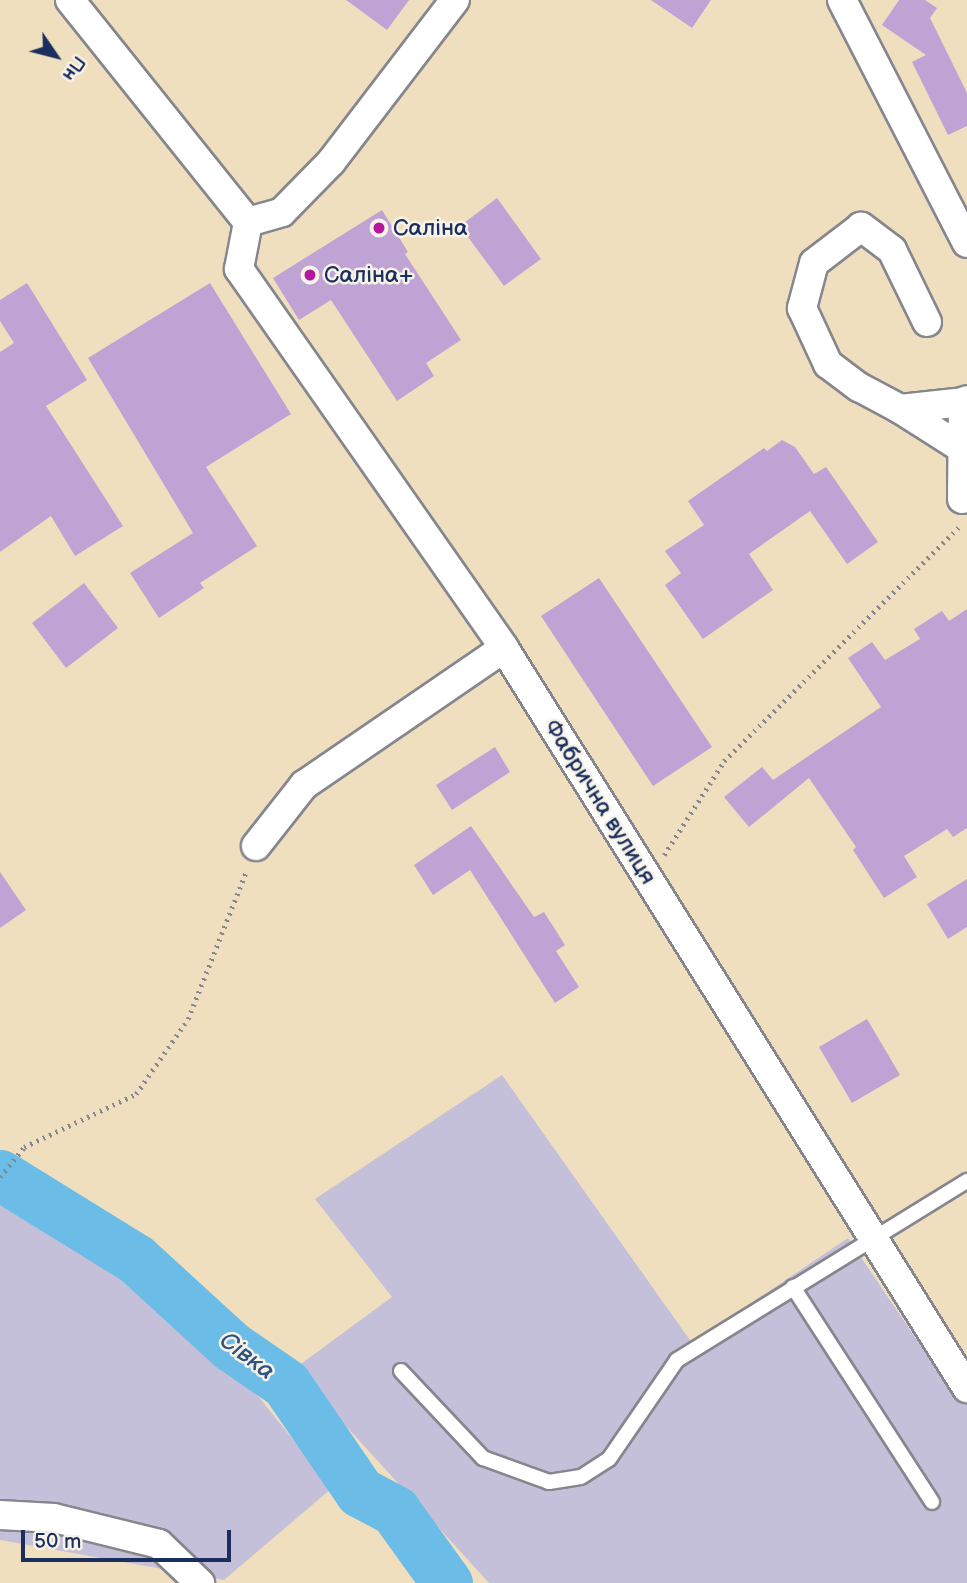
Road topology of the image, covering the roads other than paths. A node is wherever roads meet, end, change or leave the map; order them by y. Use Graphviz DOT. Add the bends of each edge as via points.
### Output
graph roads {
  1 [pos="70,0"];
  2 [pos="455,0"];
  3 [pos="842,0"];
  4 [pos="248,222"];
  5 [pos="967,243"];
  6 [pos="927,322"];
  7 [pos="965,401"];
  8 [pos="900,409"];
  9 [pos="962,449"];
  10 [pos="965,509"];
  11 [pos="504,648"];
  12 [pos="256,846"];
  13 [pos="967,1181"];
  14 [pos="872,1237"];
  15 [pos="793,1287"];
  16 [pos="401,1371"];
  17 [pos="967,1388"];
  18 [pos="932,1503"];
  19 [pos="0,1515"];
  20 [pos="200,1583"];
  1 -- 4 [label="street"];
  2 -- 4 [label="street" via="331,162 282,212"];
  3 -- 5 [label="street"];
  4 -- 11 [label="street, Фабрична вулиця" via="239,269"];
  6 -- 8 [label="street" via="892,250 861,227 814,263 802,308 828,364"];
  7 -- 8 [label="street"];
  7 -- 9 [label="street"];
  8 -- 9 [label="street"];
  9 -- 10 [label="street"];
  11 -- 12 [label="street" via="304,785"];
  11 -- 14 [label="street, Фабрична вулиця"];
  13 -- 14 [label="lane"];
  14 -- 15 [label="lane"];
  14 -- 17 [label="street, Фабрична вулиця"];
  15 -- 16 [label="lane" via="677,1360 609,1458 580,1477 549,1482 483,1458"];
  15 -- 18 [label="lane"];
  19 -- 20 [label="street" via="54,1518 159,1544"];
}
